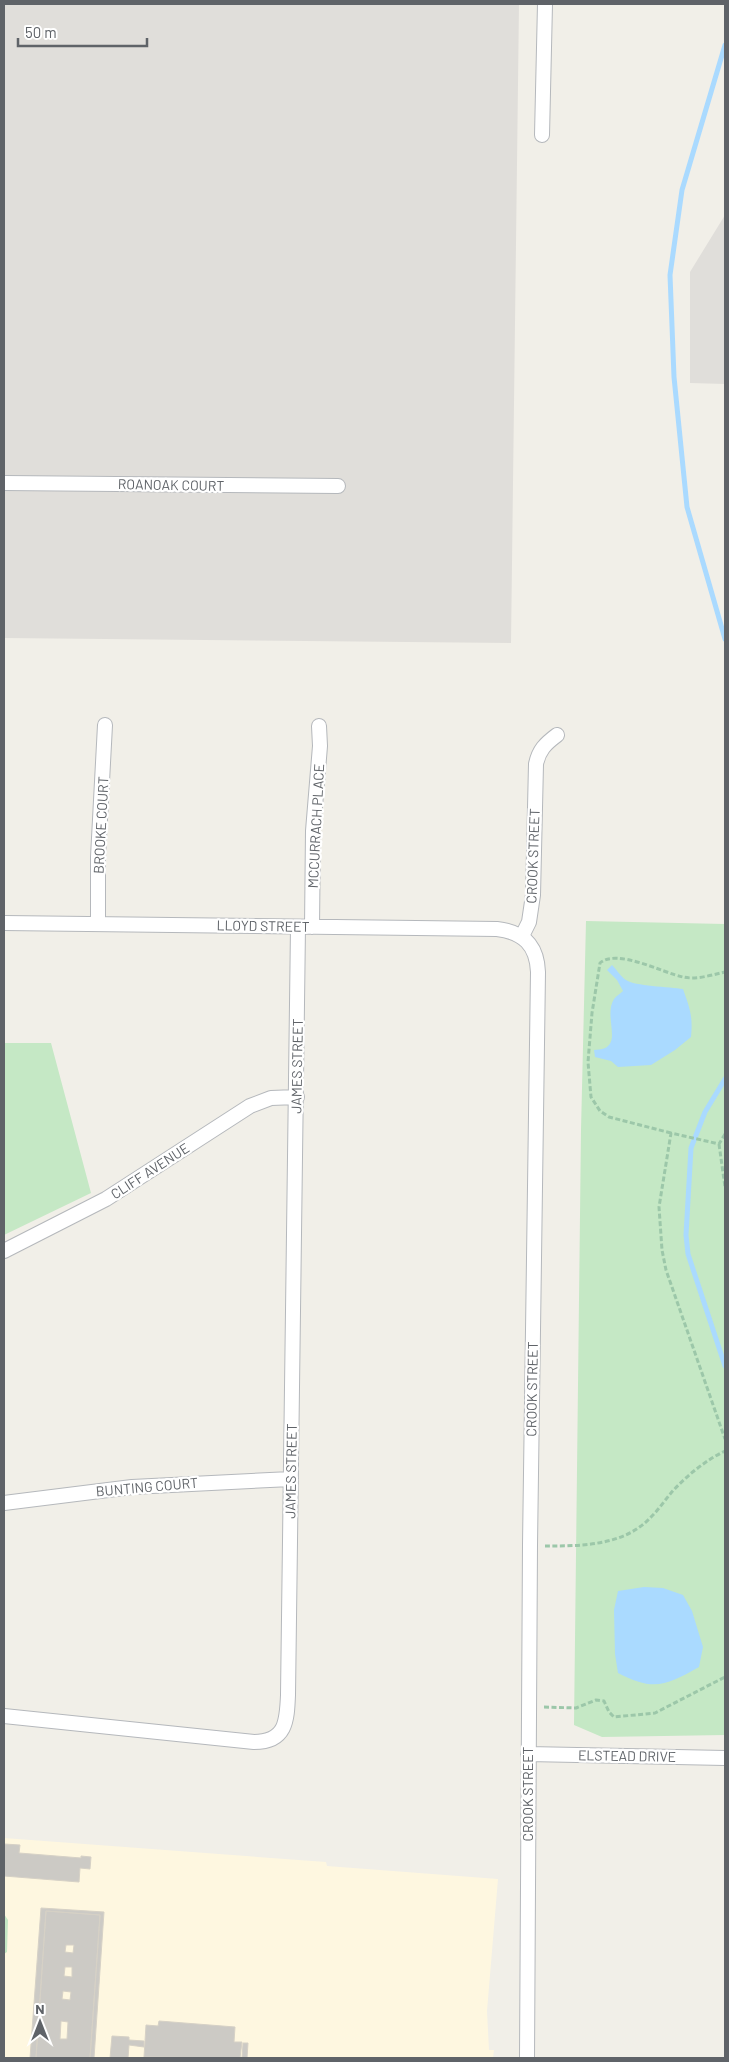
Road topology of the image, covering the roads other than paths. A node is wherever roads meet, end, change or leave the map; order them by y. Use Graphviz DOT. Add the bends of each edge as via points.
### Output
graph roads {
  1 [pos="545,4"];
  2 [pos="542,135"];
  3 [pos="4,483"];
  4 [pos="338,486"];
  5 [pos="105,726"];
  6 [pos="319,726"];
  7 [pos="557,735"];
  8 [pos="4,923"];
  9 [pos="98,924"];
  10 [pos="305,927"];
  11 [pos="522,936"];
  12 [pos="297,1097"];
  13 [pos="4,1251"];
  14 [pos="290,1479"];
  15 [pos="4,1503"];
  16 [pos="4,1716"];
  17 [pos="528,1754"];
  18 [pos="725,1758"];
  19 [pos="527,2058"];
  1 -- 2 [label="street"];
  3 -- 4 [label="street, ROANOAK COURT"];
  5 -- 9 [label="street, BROOKE COURT"];
  6 -- 10 [label="street, MCCURRACH PLACE"];
  7 -- 11 [label="street, CROOK STREET" via="543,747 536,764 533,895 529,922"];
  8 -- 9 [label="street, LLOYD STREET"];
  9 -- 10 [label="street, LLOYD STREET"];
  10 -- 11 [label="street, LLOYD STREET" via="497,930"];
  10 -- 12 [label="street, JAMES STREET"];
  11 -- 17 [label="street, CROOK STREET" via="532,946 538,972"];
  12 -- 13 [label="street, CLIFF AVENUE" via="272,1098 250,1106 106,1199"];
  12 -- 14 [label="street, JAMES STREET"];
  14 -- 15 [label="street, BUNTING COURT" via="132,1487"];
  14 -- 16 [label="street, JAMES STREET" via="288,1712 278,1735 267,1741 254,1742"];
  17 -- 18 [label="street, ELSTEAD DRIVE"];
  17 -- 19 [label="street, CROOK STREET"];
}
